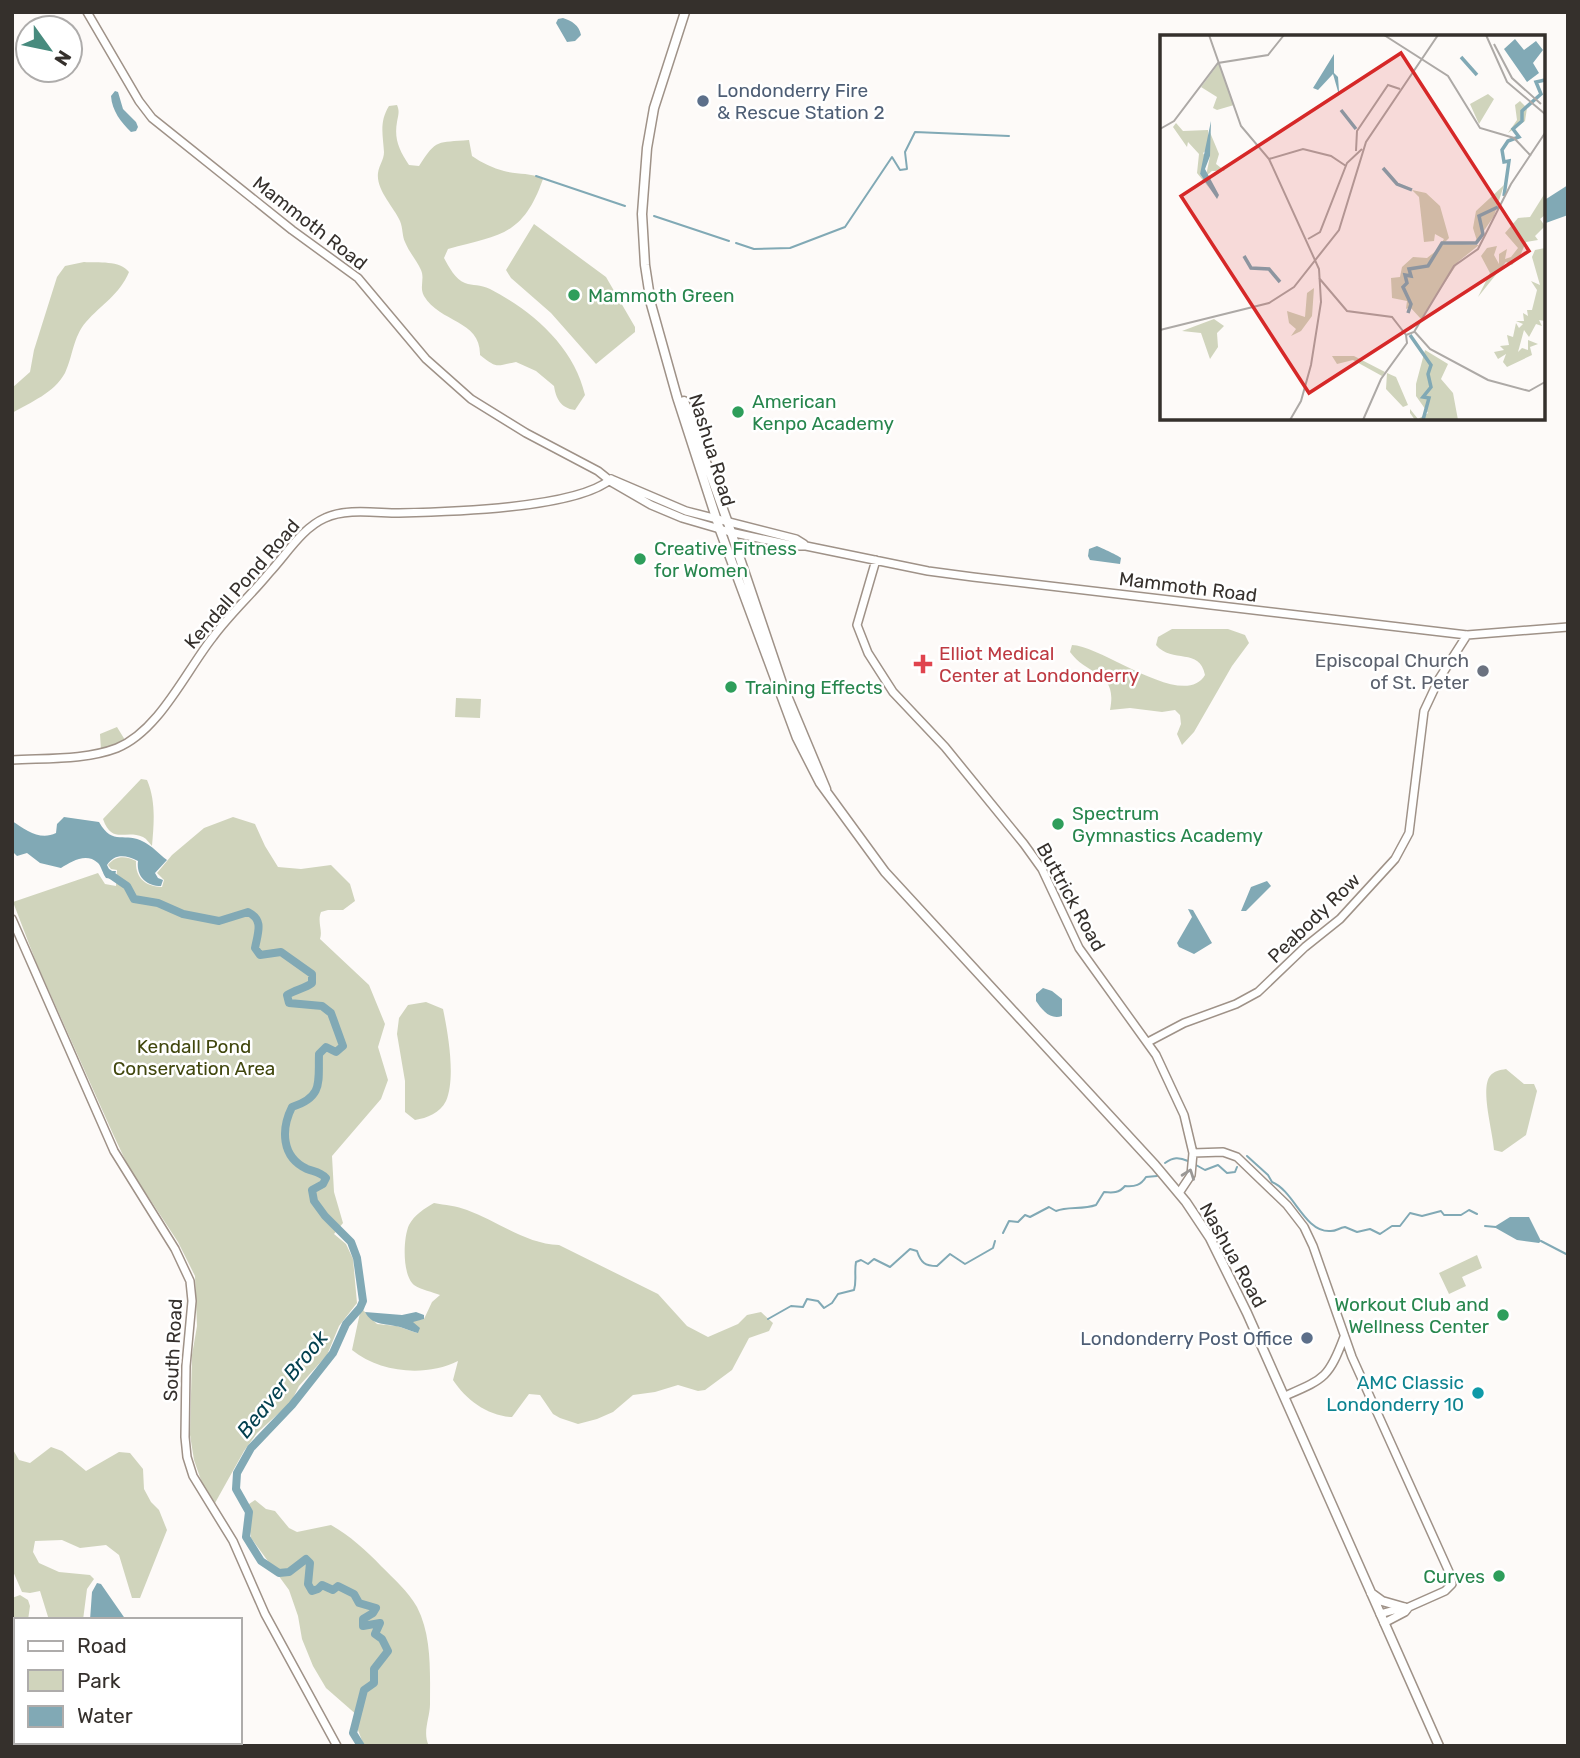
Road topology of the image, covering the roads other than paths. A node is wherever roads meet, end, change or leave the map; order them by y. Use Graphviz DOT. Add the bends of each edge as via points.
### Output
graph roads {
  1 [pos="87,12"];
  2 [pos="685,12"];
  3 [pos="677,389"];
  4 [pos="611,479"];
  5 [pos="717,520"];
  6 [pos="729,528"];
  7 [pos="720,530"];
  8 [pos="876,560"];
  9 [pos="1568,627"];
  10 [pos="1467,635"];
  11 [pos="12,760"];
  12 [pos="827,792"];
  13 [pos="12,919"];
  14 [pos="1148,1042"];
  15 [pos="1193,1153"];
  16 [pos="1179,1193"];
  17 [pos="1344,1337"];
  18 [pos="1337,1356"];
  19 [pos="1353,1357"];
  20 [pos="1285,1396"];
  21 [pos="1371,1593"];
  22 [pos="1406,1607"];
  23 [pos="1382,1618"];
  24 [pos="337,1746"];
  25 [pos="1439,1746"];
  1 -- 4 [label="street, Mammoth Road" via="152,118 358,278 426,359 471,399"];
  2 -- 3 [label="main road, Nashua Road" via="650,127 642,214 650,296"];
  3 -- 5 [label="main road, Nashua Road"];
  3 -- 6 [label="main road, Nashua Road"];
  4 -- 5 [label="street, Mammoth Road"];
  4 -- 7 [label="street, Mammoth Road" via="667,512"];
  4 -- 11 [label="street, Kendall Pond Road" via="593,490 533,503 327,517 306,532 219,628 163,708 128,743 105,752"];
  5 -- 6 [label="street, Mammoth Road"];
  5 -- 7 [label="main road, Nashua Road"];
  6 -- 7 [label="street, Mammoth Road"];
  6 -- 8 [label="street, Mammoth Road" via="795,546"];
  6 -- 12 [label="main road, Nashua Road" via="783,686"];
  7 -- 12 [label="main road, Nashua Road" via="797,737"];
  8 -- 10 [label="street, Mammoth Road" via="973,578"];
  8 -- 14 [label="street, Buttrick Road" via="857,625 868,653 893,692 945,747 1036,860 1079,948"];
  9 -- 10 [label="street, Mammoth Road"];
  10 -- 14 [label="street, Peabody Row" via="1424,711 1409,833 1395,859 1340,919 1258,992"];
  12 -- 16 [label="main road, Nashua Road" via="885,872"];
  13 -- 24 [label="street, South Road" via="114,1152 190,1281 185,1437 193,1476 233,1541 260,1603"];
  14 -- 15 [label="street, Buttrick Road" via="1184,1115"];
  16 -- 15 [label="street, Buttrick Road, one-way" via="1191,1175"];
  15 -- 17 [label="street" via="1223,1152 1237,1157 1291,1211 1309,1236"];
  16 -- 20 [label="main road, Nashua Road" via="1222,1261"];
  17 -- 18 [label="street"];
  17 -- 19 [label="street"];
  18 -- 19 [label="street"];
  18 -- 20 [label="street" via="1320,1380"];
  19 -- 22 [label="street" via="1452,1580 1445,1591"];
  20 -- 21 [label="main road, Nashua Road"];
  21 -- 22 [label="main road"];
  21 -- 23 [label="main road, Nashua Road"];
  22 -- 23 [label="street"];
  23 -- 25 [label="main road, Nashua Road"];
}
